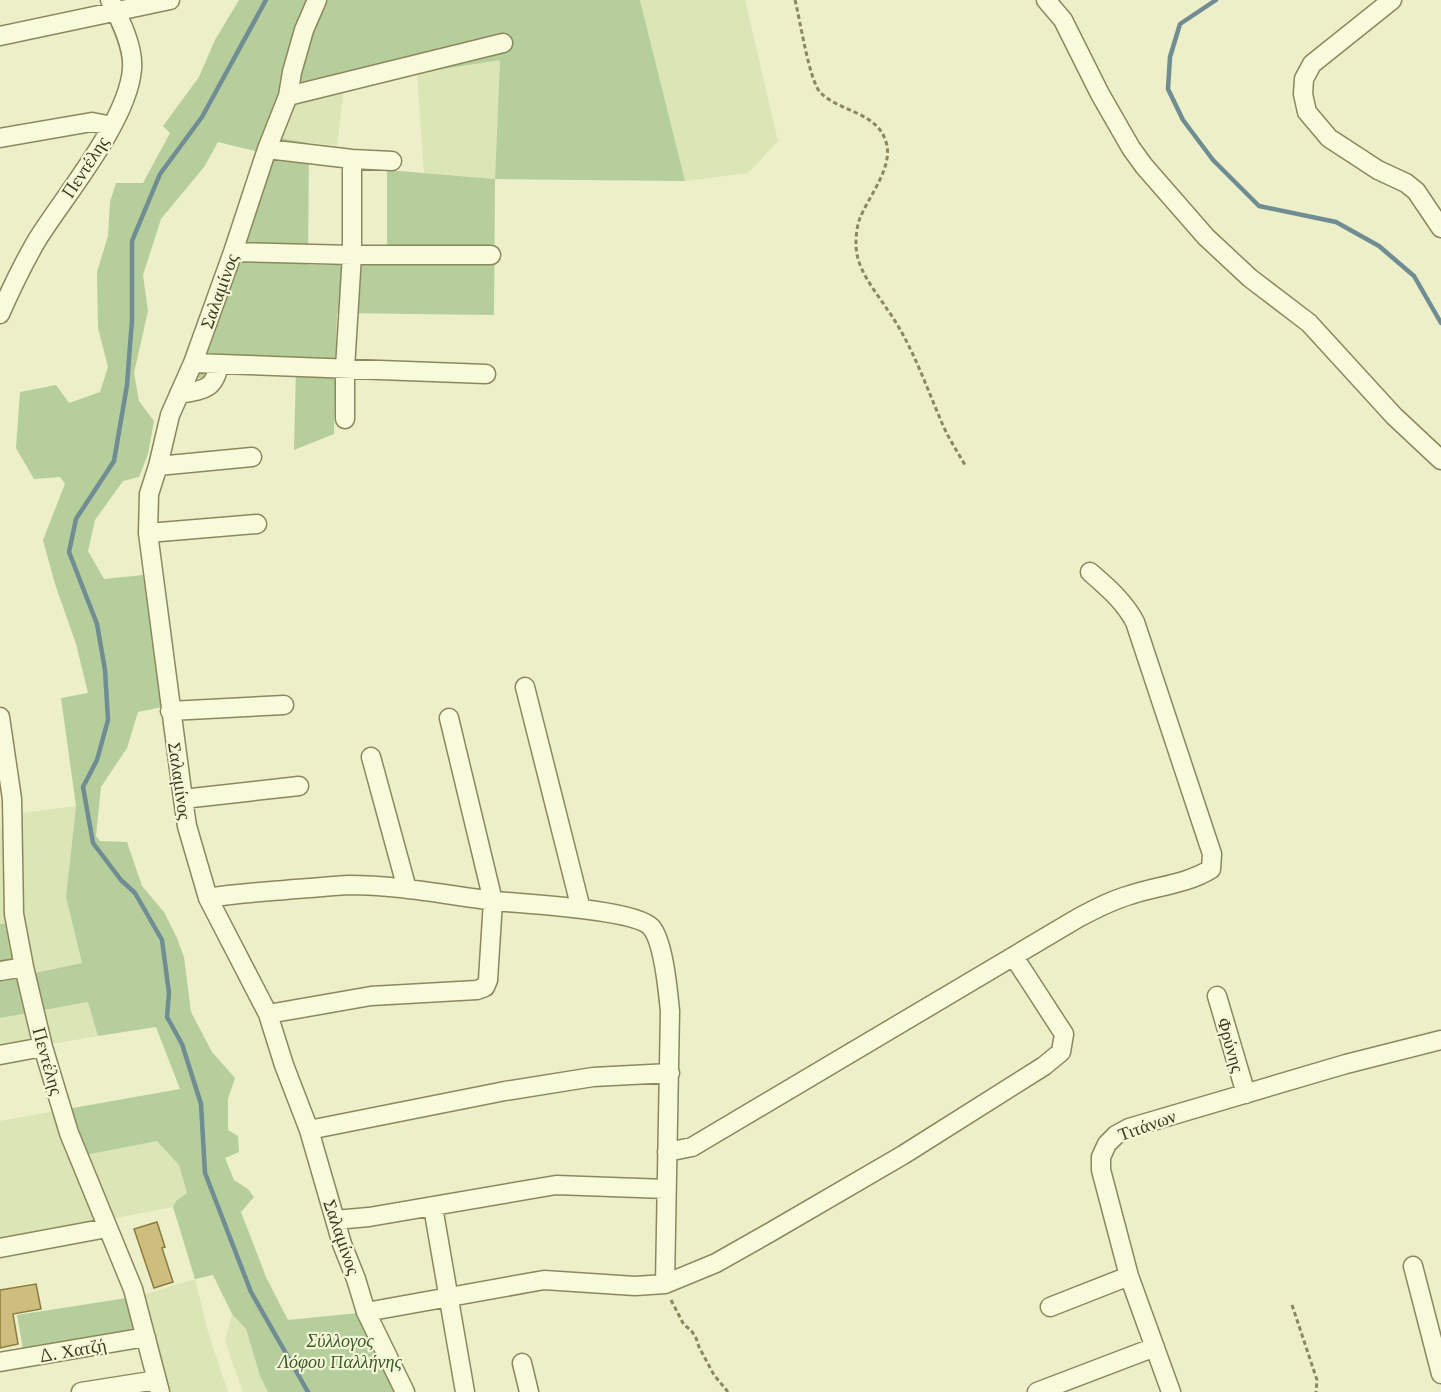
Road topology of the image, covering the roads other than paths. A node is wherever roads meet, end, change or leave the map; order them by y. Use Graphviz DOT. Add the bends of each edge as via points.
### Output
graph roads {
  1 [pos="170,0"];
  2 [pos="317,0"];
  3 [pos="1046,0"];
  4 [pos="1392,0"];
  5 [pos="113,6"];
  6 [pos="0,36"];
  7 [pos="503,43"];
  8 [pos="288,96"];
  9 [pos="112,126"];
  10 [pos="0,138"];
  11 [pos="267,149"];
  12 [pos="352,159"];
  13 [pos="392,160"];
  14 [pos="1441,228"];
  15 [pos="233,252"];
  16 [pos="352,255"];
  17 [pos="491,255"];
  18 [pos="7,280"];
  19 [pos="0,314"];
  20 [pos="193,363"];
  21 [pos="219,364"];
  22 [pos="345,368"];
  23 [pos="486,374"];
  24 [pos="179,394"];
  25 [pos="345,419"];
  26 [pos="252,457"];
  27 [pos="1441,460"];
  28 [pos="158,466"];
  29 [pos="256,524"];
  30 [pos="148,533"];
  31 [pos="1090,572"];
  32 [pos="525,687"];
  33 [pos="284,705"];
  34 [pos="170,711"];
  35 [pos="0,717"];
  36 [pos="449,718"];
  37 [pos="2,741"];
  38 [pos="371,757"];
  39 [pos="299,786"];
  40 [pos="183,799"];
  41 [pos="407,889"];
  42 [pos="208,898"];
  43 [pos="493,901"];
  44 [pos="581,909"];
  45 [pos="1014,957"];
  46 [pos="24,967"];
  47 [pos="0,971"];
  48 [pos="1217,996"];
  49 [pos="268,1014"];
  50 [pos="1441,1040"];
  51 [pos="43,1047"];
  52 [pos="0,1055"];
  53 [pos="670,1073"];
  54 [pos="1246,1094"];
  55 [pos="309,1130"];
  56 [pos="668,1152"];
  57 [pos="666,1189"];
  58 [pos="433,1207"];
  59 [pos="335,1220"];
  60 [pos="106,1228"];
  61 [pos="0,1248"];
  62 [pos="1413,1266"];
  63 [pos="1129,1276"];
  64 [pos="665,1284"];
  65 [pos="448,1296"];
  66 [pos="1050,1307"];
  67 [pos="366,1312"];
  68 [pos="146,1337"];
  69 [pos="1155,1347"];
  70 [pos="0,1362"];
  71 [pos="522,1363"];
  72 [pos="1441,1374"];
  73 [pos="158,1386"];
  74 [pos="81,1392"];
  75 [pos="405,1392"];
  76 [pos="465,1392"];
  77 [pos="529,1392"];
  78 [pos="1037,1392"];
  79 [pos="1171,1392"];
  1 -- 5 [label="street"];
  2 -- 8 [label="street, Σαλαμίνος" via="304,30"];
  3 -- 27 [label="street" via="1063,20 1100,94 1144,166 1206,237 1250,278 1309,323 1394,416"];
  4 -- 14 [label="street" via="1312,64 1303,94 1307,112 1329,138 1416,191"];
  5 -- 6 [label="street"];
  5 -- 9 [label="street, Πεντέλης" via="133,67 128,90"];
  7 -- 8 [label="street"];
  8 -- 11 [label="street, Σαλαμίνος"];
  9 -- 10 [label="street" via="92,122"];
  9 -- 18 [label="street, Πεντέλης"];
  11 -- 12 [label="street"];
  11 -- 15 [label="street, Σαλαμίνος"];
  12 -- 13 [label="street"];
  12 -- 16 [label="street"];
  15 -- 16 [label="street"];
  15 -- 20 [label="street, Σαλαμίνος"];
  16 -- 17 [label="street"];
  16 -- 22 [label="street"];
  18 -- 19 [label="street, Πεντέλης"];
  20 -- 21 [label="street"];
  20 -- 24 [label="street, Σαλαμίνος"];
  21 -- 22 [label="street"];
  21 -- 24 [label="street" via="211,385"];
  22 -- 23 [label="street"];
  22 -- 25 [label="street"];
  24 -- 28 [label="street, Σαλαμίνος"];
  26 -- 28 [label="street"];
  28 -- 30 [label="street, Σαλαμίνος" via="149,494"];
  29 -- 30 [label="street"];
  30 -- 34 [label="street, Σαλαμίνος"];
  31 -- 45 [label="street" via="1129,610 1135,622 1212,854 1211,869 1104,904"];
  32 -- 44 [label="street"];
  33 -- 34 [label="street"];
  34 -- 40 [label="street, Σαλαμίνος"];
  35 -- 37 [label="street, Πεντέλης"];
  36 -- 43 [label="street"];
  37 -- 46 [label="street, Πεντέλης" via="12,799 14,914"];
  38 -- 41 [label="street"];
  39 -- 40 [label="street"];
  40 -- 42 [label="street, Σαλαμίνος" via="189,836"];
  41 -- 42 [label="street" via="350,885"];
  41 -- 43 [label="street"];
  42 -- 49 [label="street, Σαλαμίνος"];
  43 -- 44 [label="street"];
  43 -- 49 [label="street" via="485,987 371,996"];
  44 -- 53 [label="street" via="639,920 651,928 658,942 668,992"];
  45 -- 56 [label="street" via="692,1148"];
  45 -- 64 [label="street" via="1064,1034 1061,1052 893,1161 716,1263"];
  46 -- 47 [label="street"];
  46 -- 51 [label="street, Πεντέλης"];
  48 -- 54 [label="street, Φρύνης"];
  49 -- 55 [label="street, Σαλαμίνος"];
  50 -- 54 [label="street, Τιτάνων"];
  51 -- 52 [label="street"];
  51 -- 60 [label="street, Πεντέλης" via="69,1133"];
  53 -- 55 [label="street" via="593,1077 505,1090"];
  53 -- 56 [label="street"];
  54 -- 63 [label="street, Τιτάνων" via="1122,1131 1107,1144 1101,1170"];
  55 -- 59 [label="street, Σαλαμίνος"];
  56 -- 57 [label="street"];
  57 -- 58 [label="street" via="556,1185"];
  57 -- 64 [label="street"];
  58 -- 59 [label="street"];
  58 -- 65 [label="street"];
  59 -- 67 [label="street, Σαλαμίνος"];
  60 -- 61 [label="street"];
  60 -- 68 [label="street, Πεντέλης" via="134,1289"];
  62 -- 72 [label="street"];
  63 -- 66 [label="street"];
  63 -- 69 [label="street, Τιτάνων"];
  64 -- 65 [label="street" via="544,1280"];
  65 -- 67 [label="street"];
  65 -- 76 [label="street"];
  67 -- 75 [label="street, Σαλαμίνος"];
  68 -- 70 [label="street, Δ. Χατζή"];
  68 -- 73 [label="street, Πεντέλης"];
  69 -- 78 [label="street"];
  69 -- 79 [label="street, Τιτάνων"];
  71 -- 77 [label="street"];
  73 -- 74 [label="street"];
}
